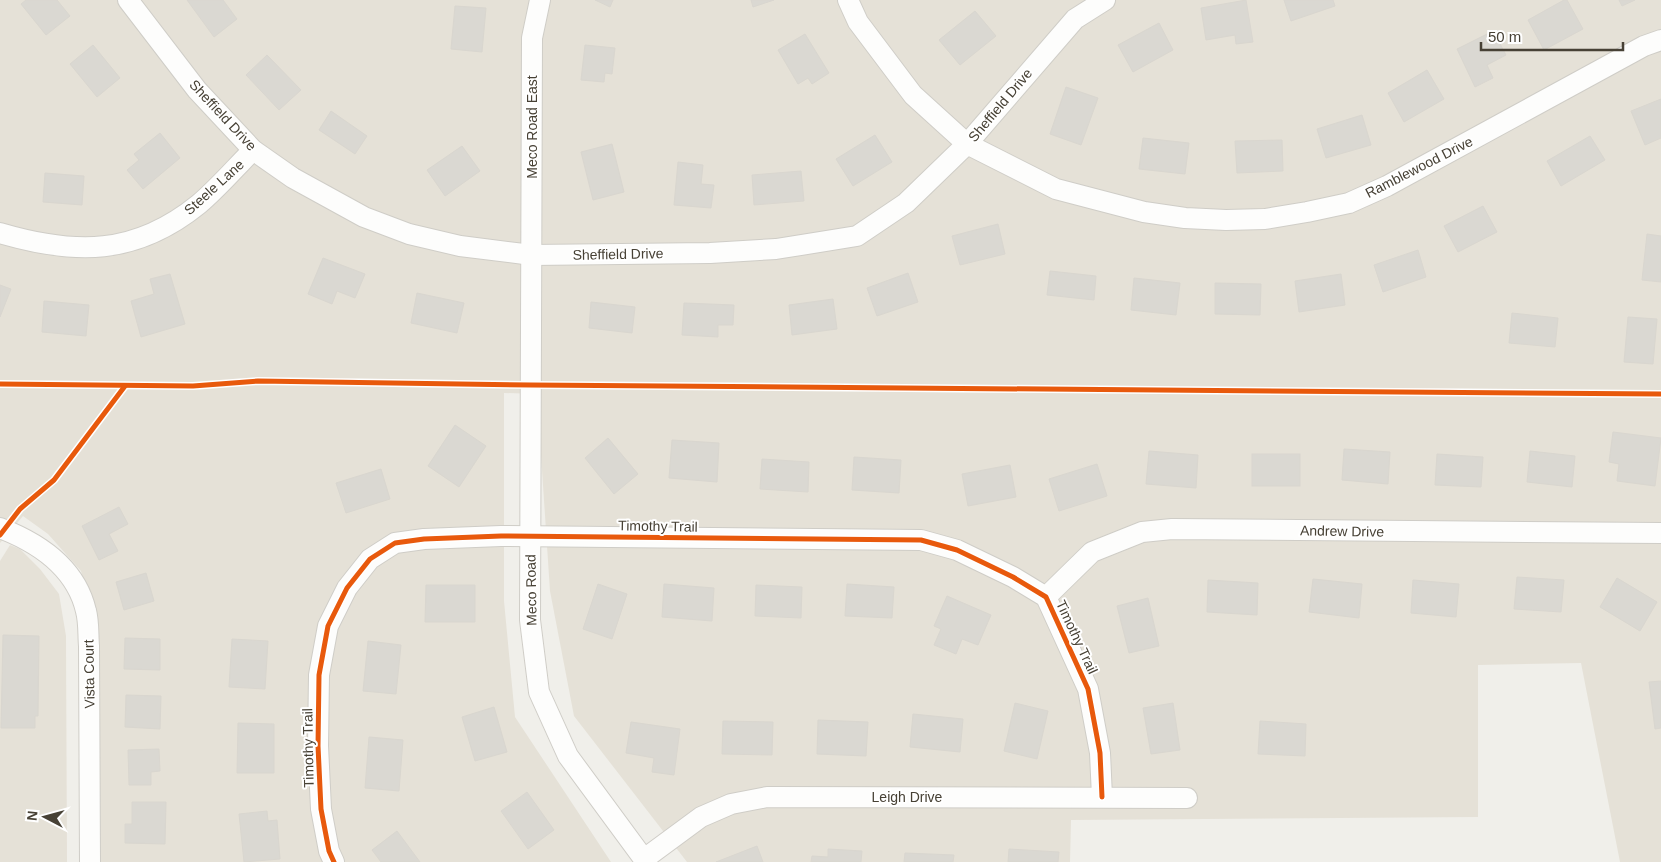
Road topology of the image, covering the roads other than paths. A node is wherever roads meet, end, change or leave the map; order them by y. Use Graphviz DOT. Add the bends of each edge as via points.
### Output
graph roads {
  1 [pos="128,0"];
  2 [pos="540,0"];
  3 [pos="848,0"];
  4 [pos="1105,0"];
  5 [pos="1661,40"];
  6 [pos="967,144"];
  7 [pos="253,150"];
  8 [pos="0,233"];
  9 [pos="532,255"];
  10 [pos="0,528"];
  11 [pos="1661,533"];
  12 [pos="531,536"];
  13 [pos="1046,597"];
  14 [pos="1102,797"];
  15 [pos="1187,798"];
  16 [pos="645,861"];
  17 [pos="90,862"];
  18 [pos="334,862"];
  1 -- 7 [label="street, Sheffield Drive" via="197,90"];
  2 -- 9 [label="street, Meco Road East" via="532,38"];
  3 -- 6 [label="street, Ramblewood Drive" via="858,22 913,96"];
  4 -- 6 [label="street, Sheffield Drive" via="1074,19"];
  5 -- 6 [label="street, Ramblewood Drive" via="1644,46 1387,186 1348,202 1265,219 1185,218 1144,212 1056,188"];
  6 -- 9 [label="street, Sheffield Drive" via="906,203 856,236 776,249 710,253"];
  7 -- 8 [label="street, Steele Lane" via="198,204 172,223 122,245 72,248"];
  7 -- 9 [label="street, Sheffield Drive" via="293,178 364,217 409,234 460,246"];
  9 -- 12 [label="street, Meco Road"];
  10 -- 17 [label="street, Vista Court" via="29,540 58,561 74,582 86,611"];
  11 -- 13 [label="street, Andrew Drive" via="1142,532 1092,552"];
  12 -- 13 [label="street, Timothy Trail" via="921,540 957,550"];
  12 -- 16 [label="street, Meco Road" via="530,620 539,692 568,756"];
  12 -- 18 [label="street, Timothy Trail" via="424,538 395,543 370,559 347,588 328,626 319,675 321,809"];
  13 -- 14 [label="street, Timothy Trail" via="1088,689 1100,753"];
  14 -- 15 [label="street, Leigh Drive"];
  14 -- 16 [label="street, Leigh Drive" via="767,797 731,804 701,817"];
}
